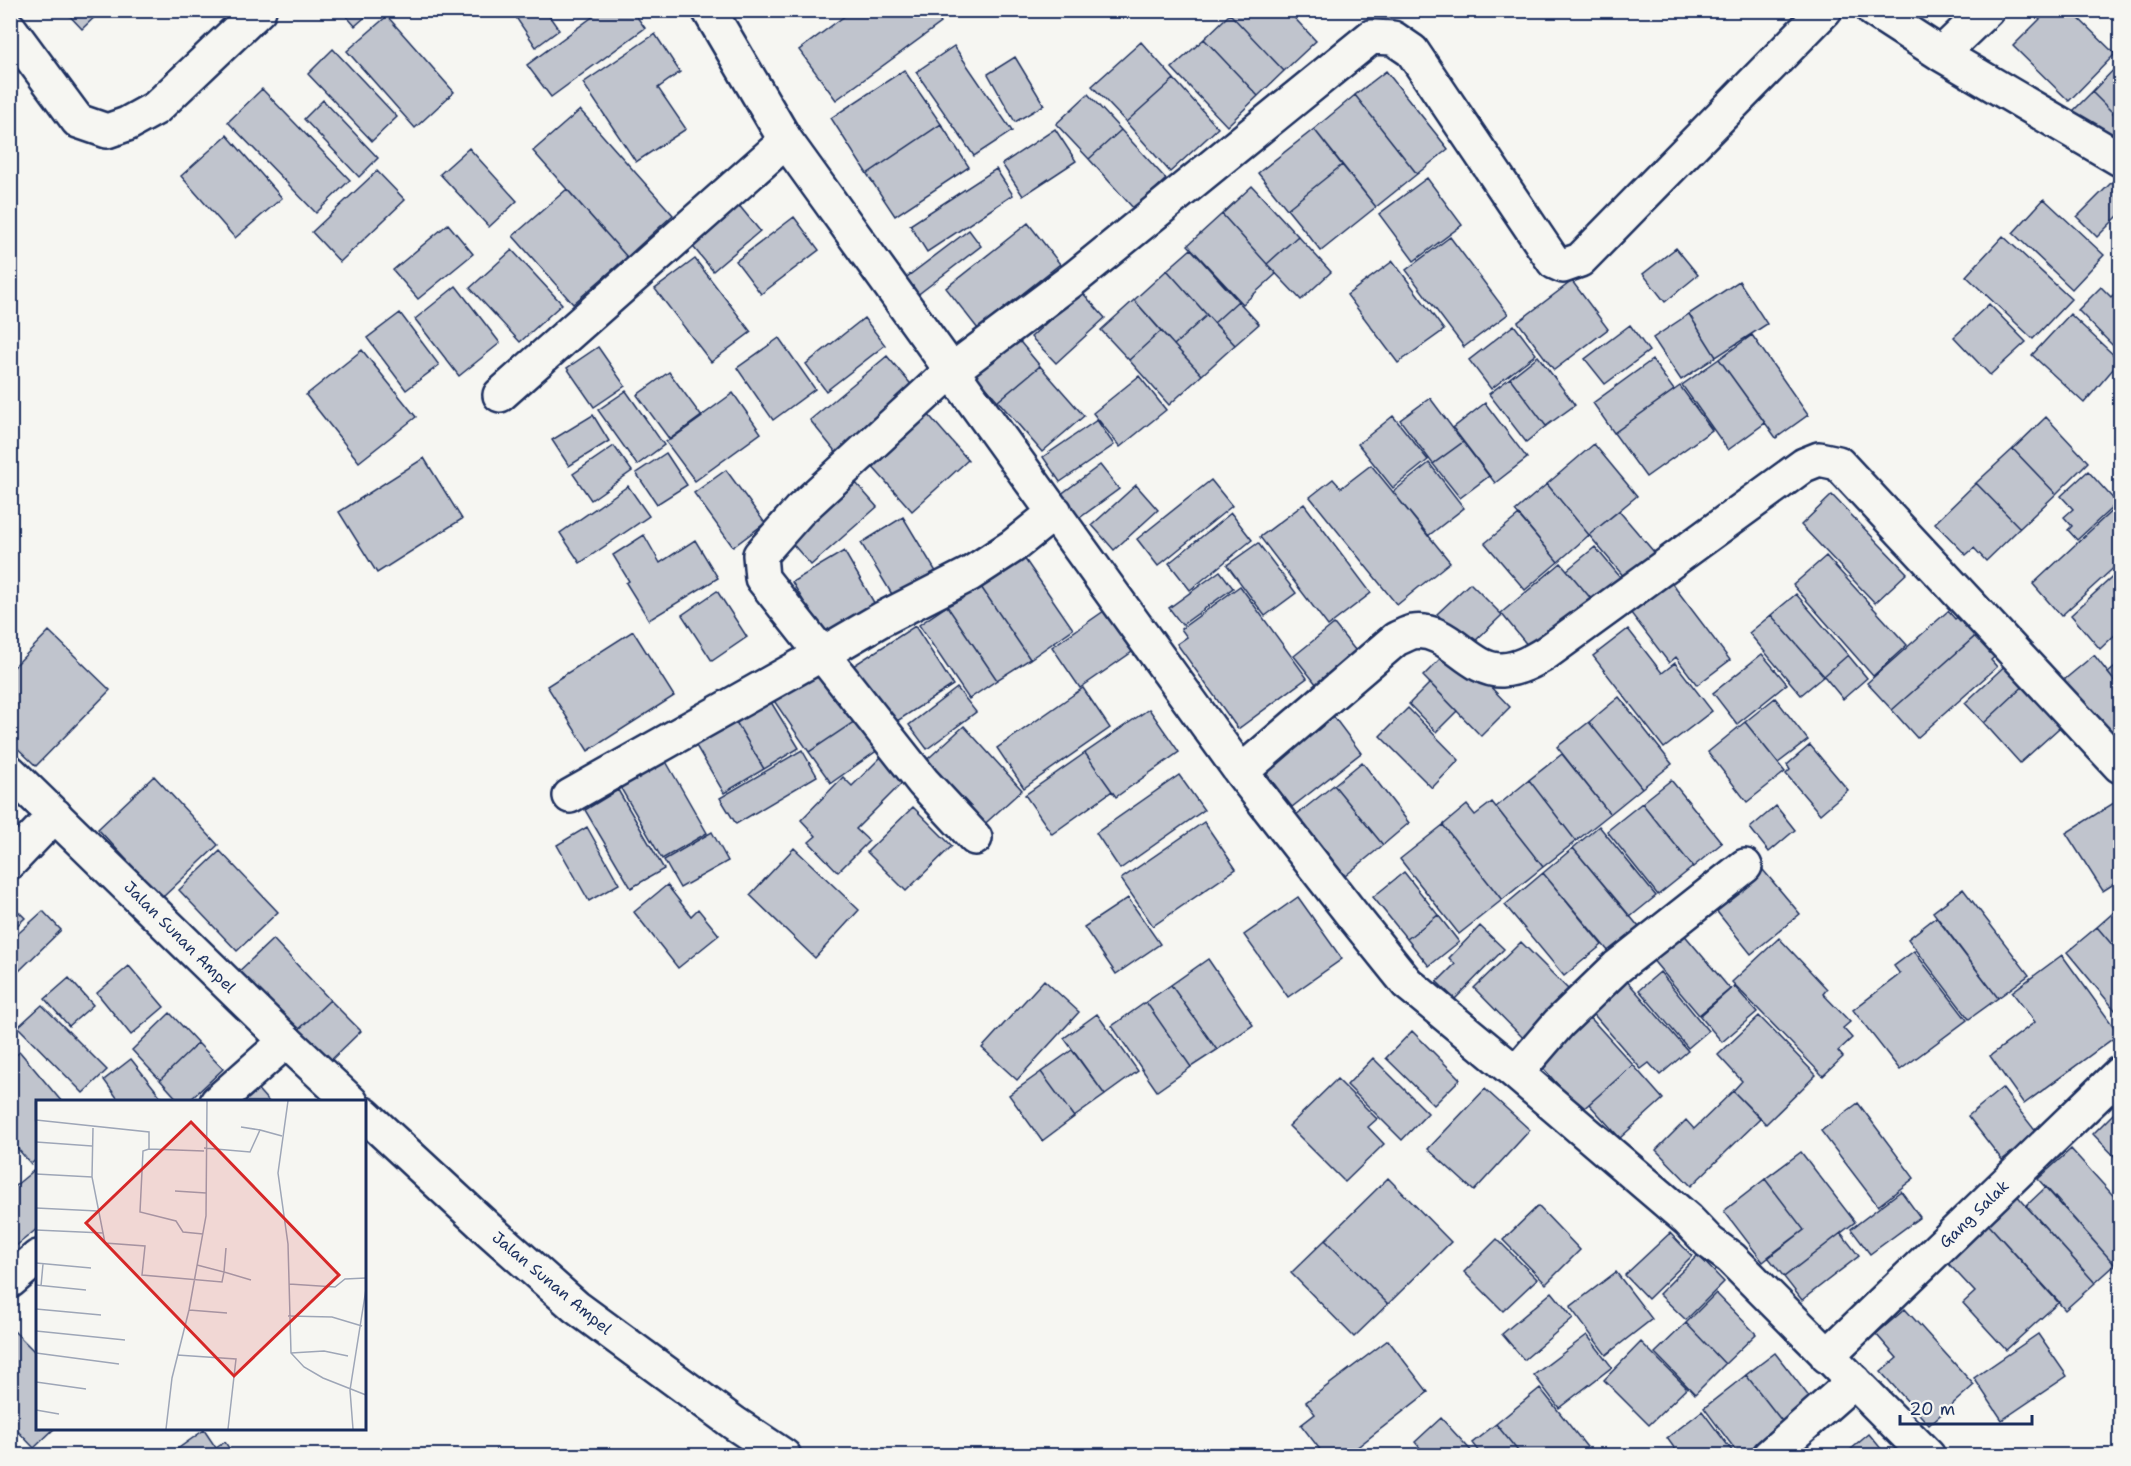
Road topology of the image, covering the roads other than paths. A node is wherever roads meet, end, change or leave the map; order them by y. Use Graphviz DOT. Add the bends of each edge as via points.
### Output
graph roads {
  1 [pos="259,10"];
  2 [pos="709,10"];
  3 [pos="1825,10"];
  4 [pos="1873,10"];
  5 [pos="1987,10"];
  6 [pos="10,29"];
  7 [pos="1941,54"];
  8 [pos="786,141"];
  9 [pos="2121,159"];
  10 [pos="951,371"];
  11 [pos="500,395"];
  12 [pos="1055,512"];
  13 [pos="822,654"];
  14 [pos="2121,766"];
  15 [pos="10,772"];
  16 [pos="1241,772"];
  17 [pos="570,796"];
  18 [pos="56,814"];
  19 [pos="975,838"];
  20 [pos="10,862"];
  21 [pos="1745,867"];
  22 [pos="286,1041"];
  23 [pos="1516,1072"];
  24 [pos="2121,1072"];
  25 [pos="218,1100"];
  26 [pos="350,1100"];
  27 [pos="366,1116"];
  28 [pos="36,1259"];
  29 [pos="10,1281"];
  30 [pos="1827,1356"];
  31 [pos="1854,1381"];
  32 [pos="783,1455"];
  33 [pos="1769,1455"];
  34 [pos="1928,1455"];
  1 -- 6 [label="street" via="156,108 107,131 78,121"];
  2 -- 8 [label="street"];
  3 -- 10 [label="street" via="1580,260 1563,266 1554,261 1412,51 1393,38 1371,37 1076,278"];
  4 -- 7 [label="street"];
  5 -- 7 [label="street"];
  7 -- 9 [label="street"];
  8 -- 10 [label="street"];
  8 -- 11 [label="street"];
  10 -- 12 [label="street"];
  10 -- 13 [label="street" via="799,511 760,555 762,578"];
  12 -- 13 [label="street" via="1013,546 969,574"];
  12 -- 16 [label="street"];
  13 -- 17 [label="street"];
  13 -- 19 [label="street" via="923,782"];
  14 -- 16 [label="street" via="1838,463 1819,459 1804,465 1526,664 1502,670 1484,667 1429,633 1413,632 1396,639"];
  15 -- 18 [label="street, Jalan Sunan Ampel"];
  16 -- 23 [label="street" via="1407,983"];
  18 -- 20 [label="street"];
  18 -- 22 [label="street, Jalan Sunan Ampel"];
  21 -- 23 [label="street" via="1617,967"];
  22 -- 25 [label="street"];
  22 -- 26 [label="street, Jalan Sunan Ampel"];
  23 -- 30 [label="street" via="1731,1258"];
  24 -- 30 [label="street, Gang Salak"];
  27 -- 32 [label="street, Jalan Sunan Ampel" via="576,1307"];
  28 -- 29 [label="street"];
  30 -- 31 [label="street"];
  31 -- 33 [label="street"];
  31 -- 34 [label="street"];
}
